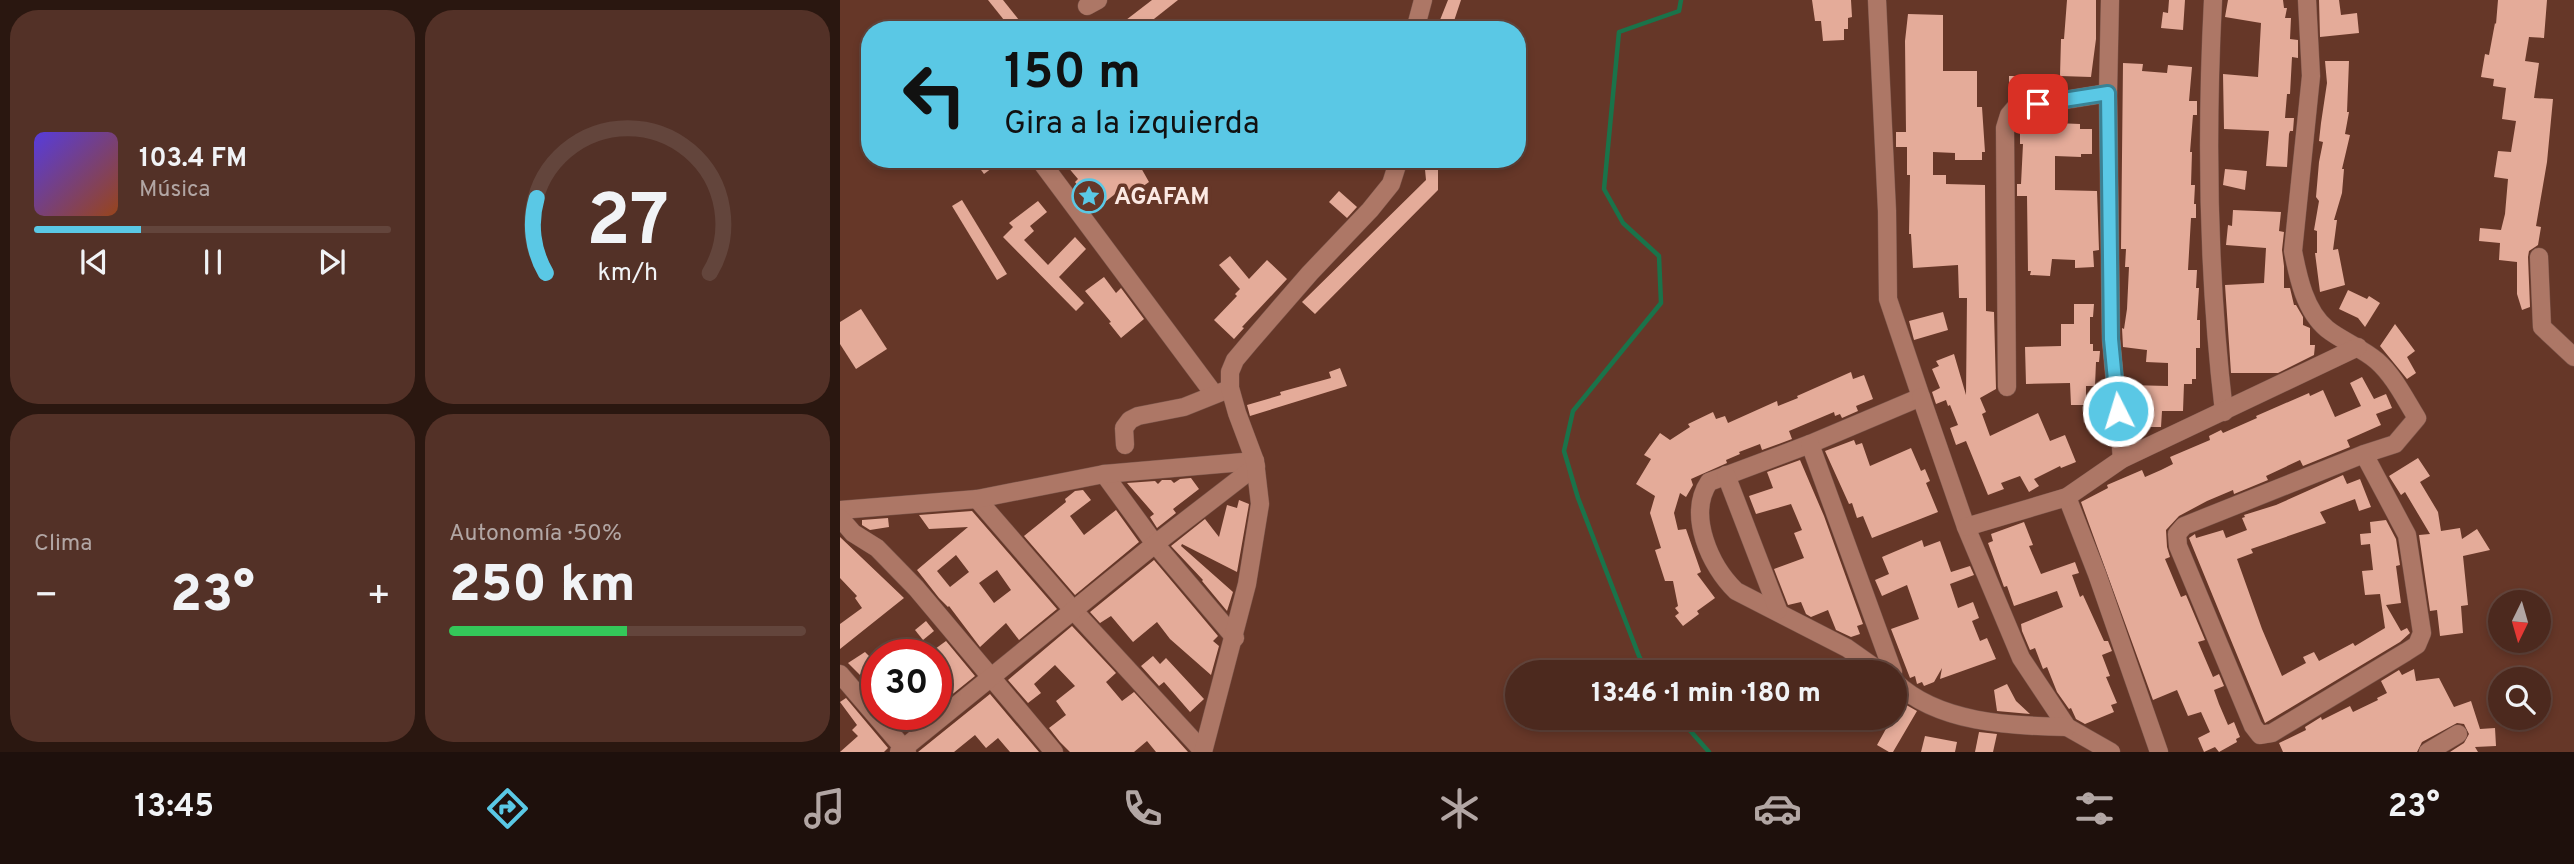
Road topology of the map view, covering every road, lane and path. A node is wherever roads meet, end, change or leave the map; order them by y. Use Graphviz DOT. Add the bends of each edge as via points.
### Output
graph roads {
  1 [pos="1423,0"];
  2 [pos="1877,0"];
  3 [pos="2110,0"];
  4 [pos="2213,0"];
  5 [pos="2307,0"];
  6 [pos="1417,21"];
  7 [pos="2108,93"];
  8 [pos="1046,168"];
  9 [pos="1396,168"];
  10 [pos="2539,257"];
  11 [pos="2358,347"];
  12 [pos="2574,357"];
  13 [pos="2007,387"];
  14 [pos="1222,391"];
  15 [pos="1921,397"];
  16 [pos="2224,412"];
  17 [pos="1810,444"];
  18 [pos="1125,445"];
  19 [pos="2364,454"];
  20 [pos="2122,459"];
  21 [pos="1255,463"];
  22 [pos="1104,474"];
  23 [pos="1726,475"];
  24 [pos="2067,497"];
  25 [pos="977,499"];
  26 [pos="840,510"];
  27 [pos="840,518"];
  28 [pos="1966,527"];
  29 [pos="1155,544"];
  30 [pos="1778,610"];
  31 [pos="1074,611"];
  32 [pos="1235,638"];
  33 [pos="1864,660"];
  34 [pos="1888,660"];
  35 [pos="840,674"];
  36 [pos="991,678"];
  37 [pos="1907,694"];
  38 [pos="2067,727"];
  39 [pos="2458,734"];
  40 [pos="903,751"];
  41 [pos="1203,751"];
  42 [pos="1054,752"];
  43 [pos="2110,752"];
  44 [pos="2159,752"];
  45 [pos="2428,752"];
  1 -- 6 [label="street"];
  2 -- 15 [label="street" via="1888,299"];
  3 -- 7 [label="street"];
  4 -- 16 [label="street" via="2211,223"];
  5 -- 11 [label="street" via="2311,76 2293,251 2309,305 2325,328"];
  7 -- 13 [label="street" via="2015,108 2009,115 2005,128"];
  7 -- 20 [label="street" via="2111,339"];
  8 -- 14 [label="street"];
  9 -- 14 [label="street" via="1391,184 1370,210 1235,360"];
  10 -- 12 [label="street" via="2542,327"];
  11 -- 16 [label="street"];
  11 -- 19 [label="street" via="2379,363 2417,418 2395,444"];
  14 -- 18 [label="street" via="1184,407 1130,420 1124,428"];
  14 -- 21 [label="street"];
  15 -- 17 [label="street"];
  15 -- 28 [label="street"];
  16 -- 20 [label="street"];
  17 -- 23 [label="street"];
  17 -- 34 [label="street"];
  19 -- 19 [label="street" via="2184,526 2177,534 2199,598 2260,735 2272,733 2406,652 2417,645 2422,633 2407,535"];
  20 -- 24 [label="street"];
  21 -- 22 [label="street"];
  21 -- 29 [label="street"];
  21 -- 32 [label="street" via="1260,505"];
  22 -- 25 [label="street"];
  22 -- 29 [label="street"];
  23 -- 30 [label="street"];
  23 -- 30 [label="street" via="1709,482 1701,494 1701,524 1709,553 1736,591"];
  24 -- 28 [label="street"];
  24 -- 44 [label="street"];
  25 -- 26 [label="street"];
  25 -- 31 [label="street"];
  27 -- 36 [label="street" via="916,587"];
  28 -- 38 [label="street" via="2021,659"];
  29 -- 31 [label="street"];
  29 -- 32 [label="street"];
  30 -- 33 [label="street"];
  31 -- 36 [label="street"];
  31 -- 41 [label="street"];
  32 -- 41 [label="street"];
  35 -- 40 [label="street"];
  36 -- 40 [label="street"];
  36 -- 42 [label="street"];
  37 -- 38 [label="street" via="1973,719 2011,726"];
  38 -- 43 [label="street"];
  39 -- 45 [label="street"];
}
